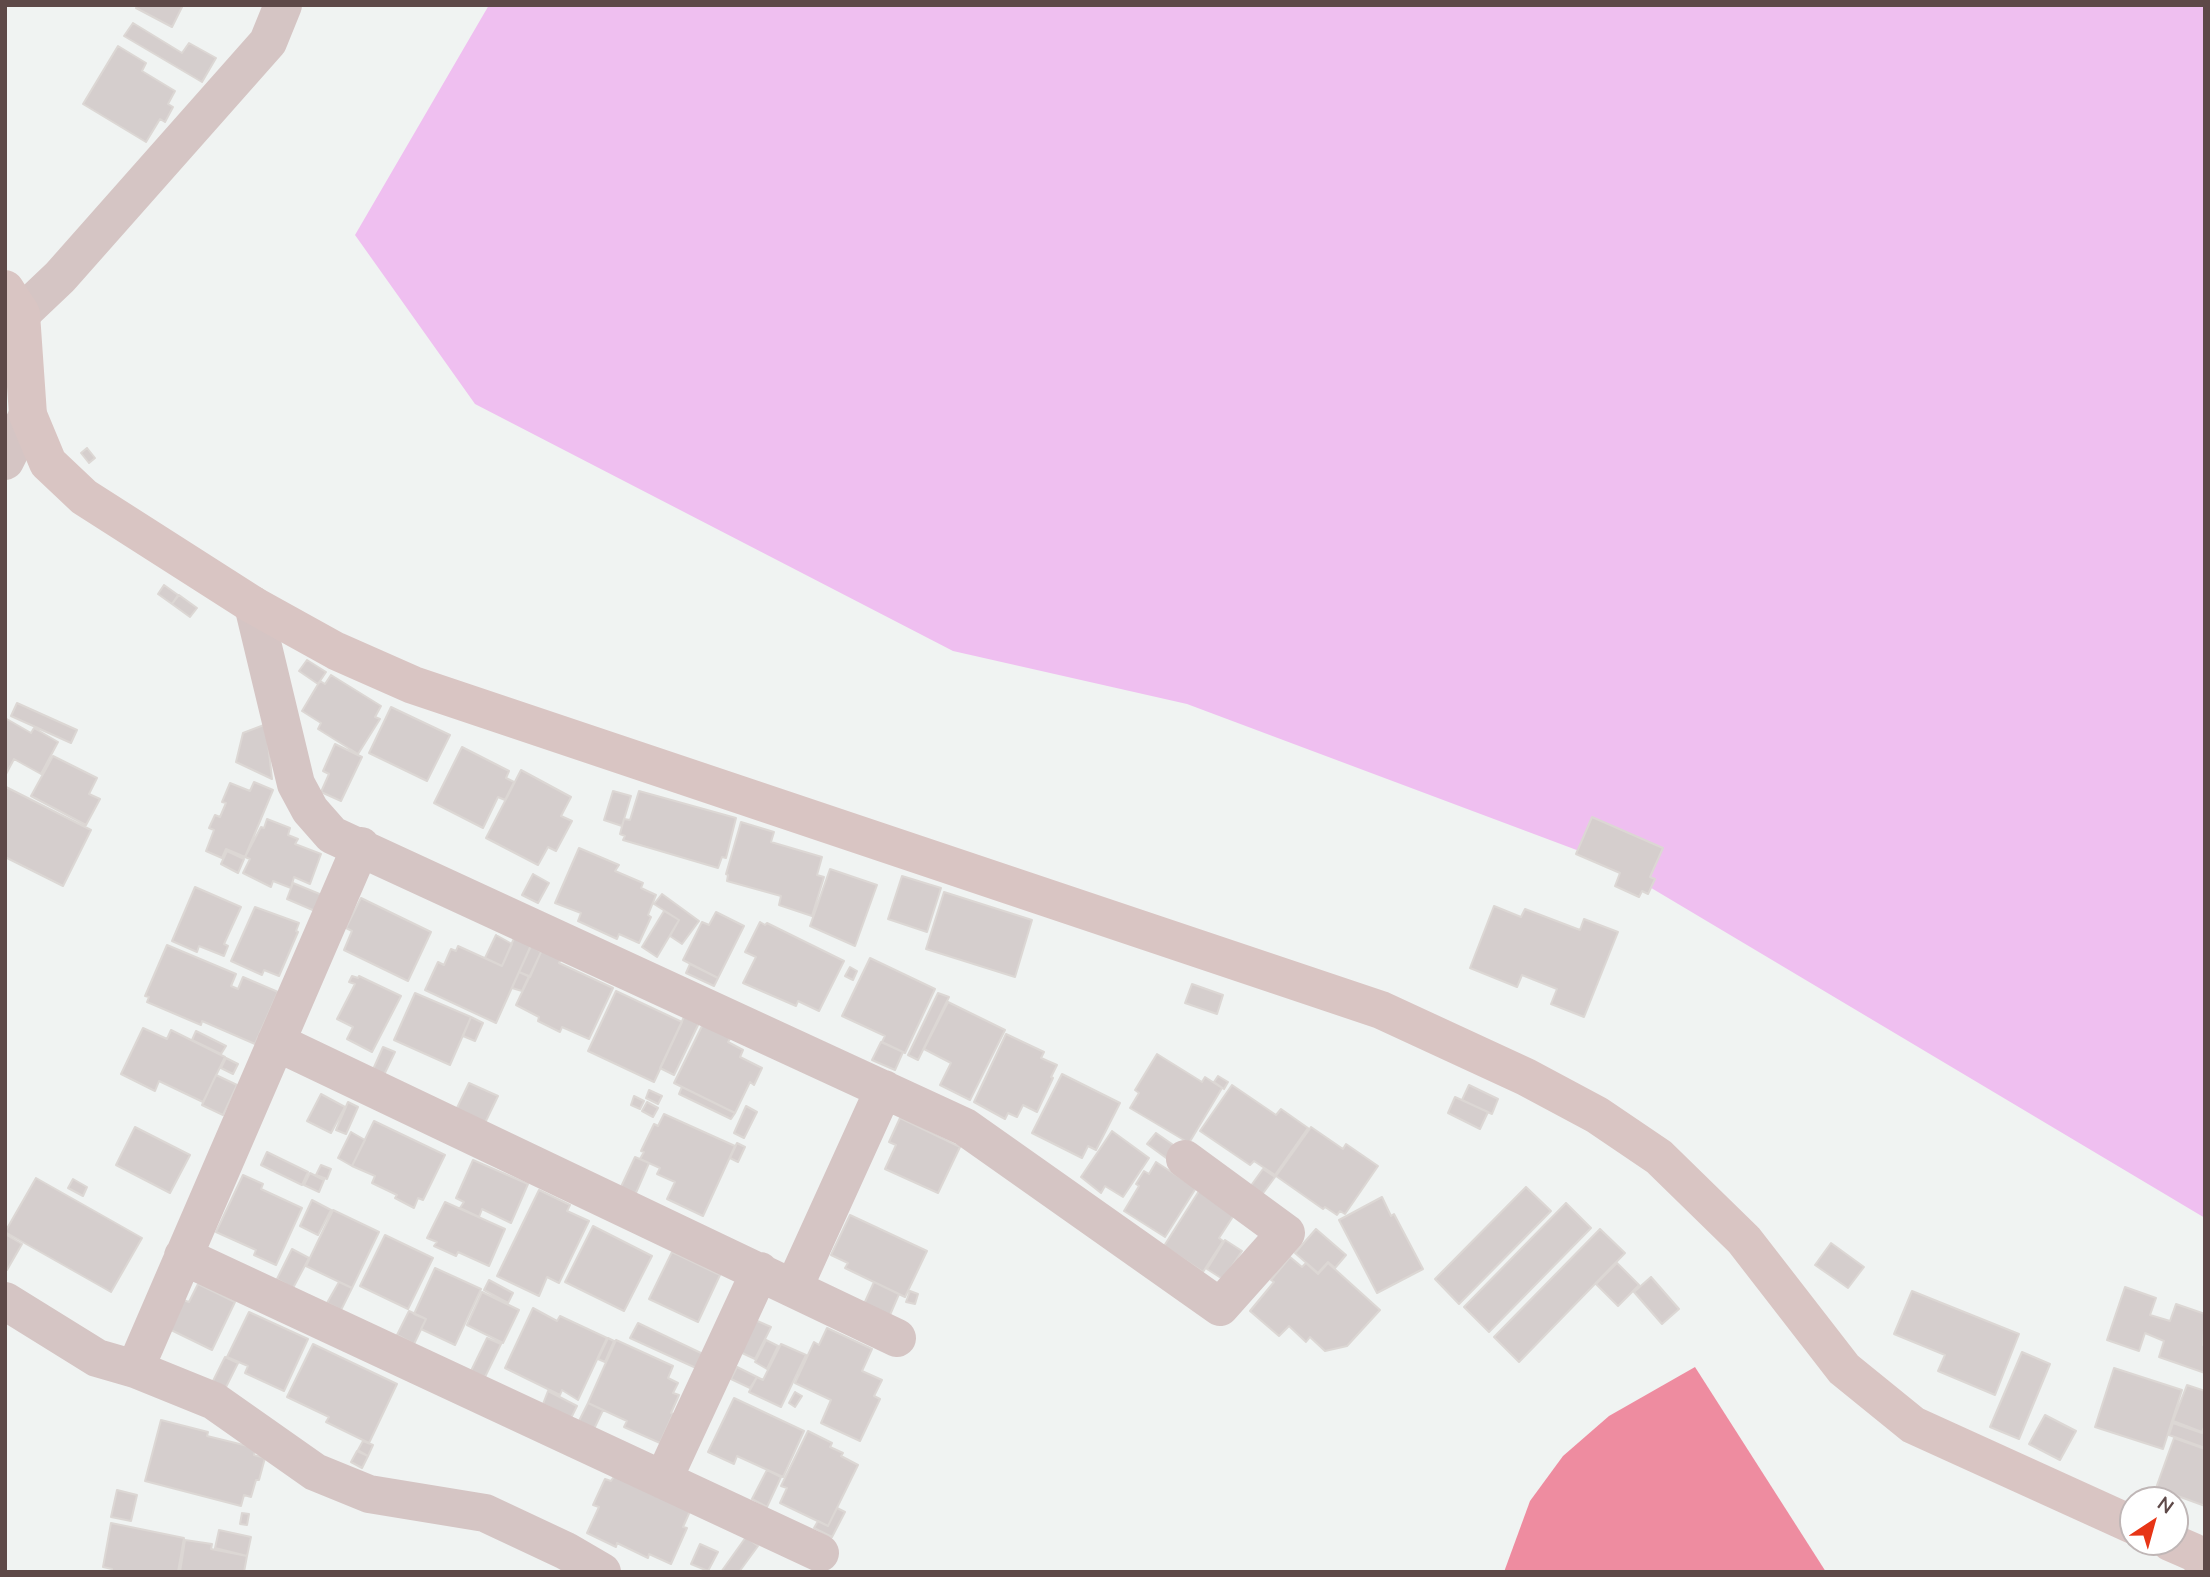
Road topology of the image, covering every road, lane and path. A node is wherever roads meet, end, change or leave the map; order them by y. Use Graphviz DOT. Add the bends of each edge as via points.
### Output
graph roads {
  1 [pos="283,5"];
  2 [pos="13,301"];
  3 [pos="28,415"];
  4 [pos="5,461"];
  5 [pos="253,606"];
  6 [pos="361,846"];
  7 [pos="276,1042"];
  8 [pos="884,1089"];
  9 [pos="1185,1159"];
  10 [pos="183,1256"];
  11 [pos="760,1271"];
  12 [pos="794,1287"];
  13 [pos="5,1301"];
  14 [pos="897,1338"];
  15 [pos="135,1369"];
  16 [pos="663,1480"];
  17 [pos="2119,1519"];
  18 [pos="2189,1550"];
  19 [pos="820,1553"];
  20 [pos="2205,1562"];
  21 [pos="603,1572"];
  1 -- 2 [label="street" via="268,42 60,277"];
  2 -- 3 [label="street"];
  3 -- 4 [label="street"];
  3 -- 5 [label="street" via="48,463 83,497"];
  5 -- 6 [label="street" via="296,783 310,810 332,835"];
  5 -- 17 [label="street" via="336,651 413,684 1381,1010 1526,1077 1597,1115 1659,1157 1744,1240 1844,1369 1913,1425"];
  6 -- 7 [label="street"];
  6 -- 8 [label="street"];
  7 -- 10 [label="street"];
  7 -- 11 [label="street"];
  8 -- 9 [label="street" via="965,1128 1220,1307 1286,1233"];
  8 -- 12 [label="street"];
  10 -- 15 [label="street"];
  10 -- 16 [label="street"];
  11 -- 12 [label="street"];
  11 -- 16 [label="street"];
  12 -- 14 [label="street"];
  13 -- 15 [label="street" via="97,1358"];
  15 -- 21 [label="street" via="214,1401 315,1472 369,1493 485,1513"];
  16 -- 19 [label="street"];
  18 -- 20 [label="street"];
}
